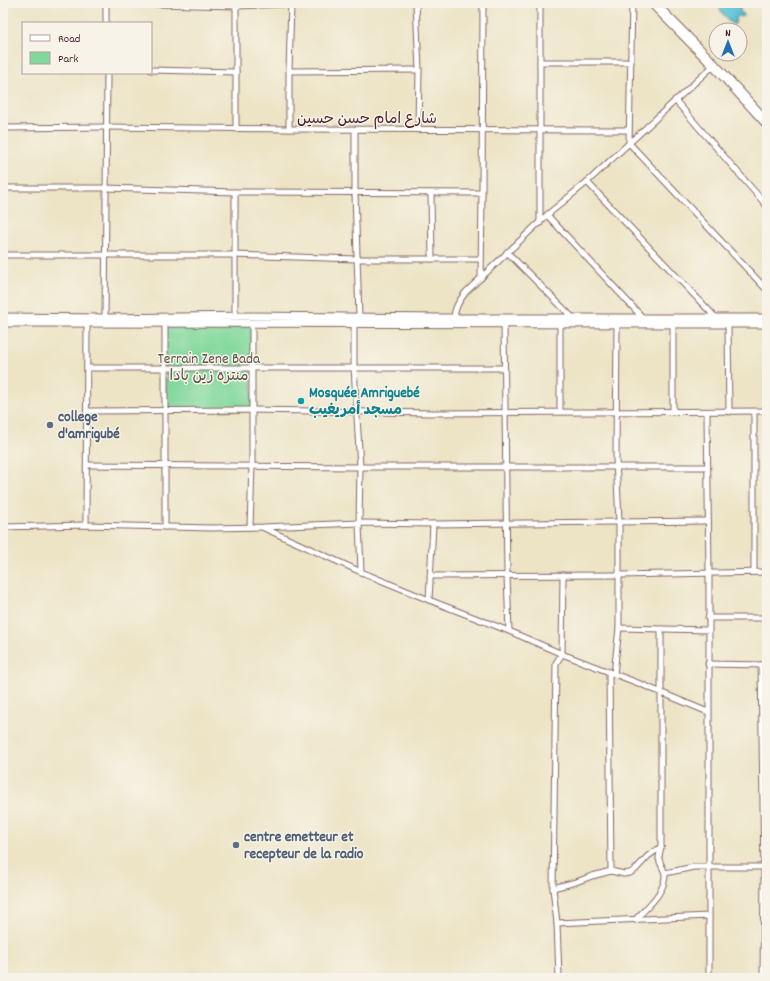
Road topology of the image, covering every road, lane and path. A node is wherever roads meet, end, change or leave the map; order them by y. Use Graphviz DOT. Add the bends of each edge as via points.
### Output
graph roads {
  1 [pos="106,3"];
  2 [pos="118,3"];
  3 [pos="291,3"];
  4 [pos="309,3"];
  5 [pos="416,3"];
  6 [pos="482,3"];
  7 [pos="540,3"];
  8 [pos="632,3"];
  9 [pos="653,3"];
  10 [pos="661,3"];
  11 [pos="236,4"];
  12 [pos="106,22"];
  13 [pos="540,62"];
  14 [pos="631,62"];
  15 [pos="714,65"];
  16 [pos="152,70"];
  17 [pos="419,70"];
  18 [pos="289,71"];
  19 [pos="236,72"];
  20 [pos="107,74"];
  21 [pos="675,100"];
  22 [pos="767,116"];
  23 [pos="767,123"];
  24 [pos="106,127"];
  25 [pos="3,128"];
  26 [pos="236,129"];
  27 [pos="289,129"];
  28 [pos="355,130"];
  29 [pos="418,130"];
  30 [pos="482,130"];
  31 [pos="539,130"];
  32 [pos="628,130"];
  33 [pos="629,142"];
  34 [pos="587,182"];
  35 [pos="3,188"];
  36 [pos="106,188"];
  37 [pos="235,192"];
  38 [pos="355,192"];
  39 [pos="431,193"];
  40 [pos="482,193"];
  41 [pos="767,206"];
  42 [pos="547,215"];
  43 [pos="540,223"];
  44 [pos="507,252"];
  45 [pos="105,255"];
  46 [pos="234,255"];
  47 [pos="3,256"];
  48 [pos="357,259"];
  49 [pos="432,259"];
  50 [pos="480,259"];
  51 [pos="481,278"];
  52 [pos="767,290"];
  53 [pos="235,316"];
  54 [pos="3,317"];
  55 [pos="359,317"];
  56 [pos="572,317"];
  57 [pos="643,318"];
  58 [pos="767,318"];
  59 [pos="717,319"];
  60 [pos="105,321"];
  61 [pos="454,321"];
  62 [pos="3,323"];
  63 [pos="86,323"];
  64 [pos="165,323"];
  65 [pos="252,323"];
  66 [pos="354,323"];
  67 [pos="504,324"];
  68 [pos="560,324"];
  69 [pos="618,324"];
  70 [pos="673,324"];
  71 [pos="728,324"];
  72 [pos="767,324"];
  73 [pos="354,367"];
  74 [pos="87,368"];
  75 [pos="165,368"];
  76 [pos="252,368"];
  77 [pos="504,368"];
  78 [pos="87,410"];
  79 [pos="252,410"];
  80 [pos="166,411"];
  81 [pos="560,411"];
  82 [pos="356,412"];
  83 [pos="505,412"];
  84 [pos="617,412"];
  85 [pos="673,412"];
  86 [pos="707,412"];
  87 [pos="729,412"];
  88 [pos="754,412"];
  89 [pos="767,412"];
  90 [pos="87,465"];
  91 [pos="166,466"];
  92 [pos="506,466"];
  93 [pos="616,466"];
  94 [pos="252,467"];
  95 [pos="360,467"];
  96 [pos="707,467"];
  97 [pos="708,520"];
  98 [pos="619,521"];
  99 [pos="359,523"];
  100 [pos="433,524"];
  101 [pos="506,524"];
  102 [pos="86,525"];
  103 [pos="165,526"];
  104 [pos="3,527"];
  105 [pos="250,527"];
  106 [pos="263,527"];
  107 [pos="361,572"];
  108 [pos="754,572"];
  109 [pos="767,572"];
  110 [pos="709,573"];
  111 [pos="507,575"];
  112 [pos="562,575"];
  113 [pos="619,575"];
  114 [pos="430,576"];
  115 [pos="429,600"];
  116 [pos="708,618"];
  117 [pos="767,618"];
  118 [pos="619,628"];
  119 [pos="661,630"];
  120 [pos="708,630"];
  121 [pos="509,631"];
  122 [pos="562,654"];
  123 [pos="708,664"];
  124 [pos="764,665"];
  125 [pos="611,673"];
  126 [pos="662,693"];
  127 [pos="708,712"];
  128 [pos="765,811"];
  129 [pos="660,847"];
  130 [pos="709,867"];
  131 [pos="611,871"];
  132 [pos="765,871"];
  133 [pos="665,873"];
  134 [pos="553,888"];
  135 [pos="709,916"];
  136 [pos="635,920"];
  137 [pos="557,923"];
  138 [pos="765,936"];
  139 [pos="560,978"];
  140 [pos="709,978"];
  141 [pos="763,978"];
  1 -- 12 [label="street"];
  2 -- 11 [label="street"];
  3 -- 4 [label="street"];
  3 -- 11 [label="street"];
  3 -- 18 [label="street"];
  5 -- 17 [label="street"];
  6 -- 30 [label="street"];
  7 -- 13 [label="street"];
  8 -- 14 [label="street"];
  9 -- 15 [label="highway"];
  10 -- 22 [label="highway"];
  11 -- 19 [label="street"];
  13 -- 14 [label="street"];
  13 -- 31 [label="street"];
  14 -- 32 [label="street"];
  15 -- 21 [label="street"];
  15 -- 23 [label="highway"];
  16 -- 19 [label="street"];
  17 -- 18 [label="street"];
  17 -- 29 [label="street"];
  18 -- 27 [label="street"];
  19 -- 26 [label="street"];
  20 -- 24 [label="street"];
  21 -- 33 [label="street"];
  21 -- 41 [label="street"];
  24 -- 25 [label="street, شارع امام حسن حسين"];
  24 -- 26 [label="street, شارع امام حسن حسين"];
  24 -- 36 [label="street"];
  26 -- 27 [label="street, شارع امام حسن حسين"];
  27 -- 28 [label="street, شارع امام حسن حسين"];
  28 -- 29 [label="street, شارع امام حسن حسين"];
  28 -- 38 [label="street"];
  29 -- 30 [label="street, شارع امام حسن حسين"];
  30 -- 31 [label="street, شارع امام حسن حسين"];
  30 -- 40 [label="street"];
  31 -- 32 [label="street, شارع امام حسن حسين"];
  31 -- 43 [label="street"];
  32 -- 33 [label="street"];
  33 -- 34 [label="street"];
  33 -- 52 [label="street"];
  34 -- 42 [label="street"];
  34 -- 59 [label="street"];
  35 -- 36 [label="street"];
  36 -- 37 [label="street"];
  36 -- 45 [label="street"];
  37 -- 38 [label="street"];
  37 -- 46 [label="street"];
  38 -- 39 [label="street"];
  38 -- 48 [label="street"];
  39 -- 40 [label="street"];
  39 -- 49 [label="street"];
  40 -- 50 [label="street"];
  42 -- 43 [label="street"];
  42 -- 57 [label="street"];
  43 -- 44 [label="street"];
  44 -- 51 [label="street"];
  44 -- 56 [label="street"];
  45 -- 46 [label="street"];
  45 -- 47 [label="street"];
  45 -- 60 [label="street"];
  46 -- 48 [label="street"];
  46 -- 53 [label="street"];
  48 -- 49 [label="street"];
  48 -- 55 [label="street"];
  49 -- 50 [label="street"];
  50 -- 51 [label="street"];
  51 -- 61 [label="street" via="458,302"];
  53 -- 55 [label="street"];
  53 -- 60 [label="street"];
  54 -- 60 [label="street"];
  55 -- 61 [label="street"];
  56 -- 57 [label="street"];
  56 -- 61 [label="street"];
  57 -- 59 [label="street"];
  58 -- 59 [label="street"];
  60 -- 63 [label="street"];
  60 -- 64 [label="street"];
  61 -- 66 [label="street"];
  61 -- 67 [label="street"];
  62 -- 63 [label="street"];
  63 -- 74 [label="street"];
  64 -- 65 [label="street"];
  64 -- 75 [label="street"];
  65 -- 66 [label="street"];
  65 -- 76 [label="street"];
  66 -- 73 [label="street"];
  67 -- 68 [label="street"];
  67 -- 77 [label="street"];
  68 -- 69 [label="street"];
  68 -- 81 [label="street"];
  69 -- 70 [label="street"];
  69 -- 84 [label="street"];
  70 -- 71 [label="street"];
  70 -- 85 [label="street"];
  71 -- 72 [label="street"];
  71 -- 87 [label="street"];
  73 -- 76 [label="street"];
  73 -- 77 [label="street"];
  73 -- 82 [label="street"];
  74 -- 75 [label="street"];
  74 -- 78 [label="street"];
  75 -- 76 [label="street"];
  75 -- 80 [label="street"];
  76 -- 79 [label="street"];
  77 -- 83 [label="street"];
  78 -- 80 [label="street"];
  78 -- 90 [label="street"];
  79 -- 80 [label="street"];
  79 -- 82 [label="street"];
  79 -- 94 [label="street"];
  80 -- 91 [label="street"];
  81 -- 83 [label="street"];
  81 -- 84 [label="street"];
  82 -- 83 [label="street"];
  82 -- 95 [label="street"];
  83 -- 92 [label="street"];
  84 -- 85 [label="street"];
  84 -- 93 [label="street"];
  85 -- 86 [label="street"];
  86 -- 87 [label="street"];
  86 -- 96 [label="street"];
  87 -- 88 [label="street"];
  88 -- 89 [label="street"];
  88 -- 108 [label="street"];
  90 -- 91 [label="street"];
  90 -- 102 [label="street"];
  91 -- 94 [label="street"];
  91 -- 103 [label="street"];
  92 -- 93 [label="street"];
  92 -- 95 [label="street"];
  92 -- 101 [label="street"];
  93 -- 96 [label="street"];
  93 -- 98 [label="street"];
  94 -- 95 [label="street"];
  94 -- 105 [label="street"];
  95 -- 99 [label="street"];
  96 -- 97 [label="street"];
  97 -- 98 [label="street"];
  97 -- 110 [label="street"];
  98 -- 101 [label="street"];
  98 -- 113 [label="street"];
  99 -- 100 [label="street"];
  99 -- 106 [label="street"];
  99 -- 107 [label="street"];
  100 -- 101 [label="street"];
  100 -- 114 [label="street"];
  101 -- 111 [label="street"];
  102 -- 103 [label="street"];
  102 -- 104 [label="street"];
  103 -- 105 [label="street"];
  105 -- 106 [label="street"];
  106 -- 107 [label="street"];
  107 -- 115 [label="street"];
  108 -- 109 [label="street"];
  108 -- 110 [label="street"];
  110 -- 113 [label="street"];
  110 -- 116 [label="street"];
  111 -- 112 [label="street"];
  111 -- 114 [label="street"];
  111 -- 121 [label="street"];
  112 -- 113 [label="street"];
  112 -- 122 [label="street"];
  113 -- 118 [label="street"];
  114 -- 115 [label="street"];
  115 -- 121 [label="street"];
  116 -- 117 [label="street"];
  116 -- 120 [label="street"];
  118 -- 119 [label="street"];
  118 -- 125 [label="street"];
  119 -- 120 [label="street"];
  119 -- 126 [label="street"];
  120 -- 123 [label="street"];
  121 -- 122 [label="street"];
  122 -- 125 [label="street"];
  122 -- 134 [label="street" via="556,664"];
  123 -- 124 [label="street"];
  123 -- 127 [label="street"];
  124 -- 128 [label="street"];
  125 -- 126 [label="street"];
  125 -- 131 [label="street"];
  126 -- 127 [label="street"];
  126 -- 129 [label="street"];
  127 -- 130 [label="street"];
  128 -- 132 [label="street"];
  129 -- 131 [label="street" via="630,873"];
  129 -- 133 [label="street" via="659,859"];
  130 -- 132 [label="street"];
  130 -- 133 [label="street" via="694,867"];
  130 -- 135 [label="street"];
  131 -- 134 [label="street"];
  132 -- 138 [label="street"];
  133 -- 136 [label="street" via="661,890"];
  134 -- 137 [label="street"];
  135 -- 136 [label="street"];
  135 -- 140 [label="street"];
  136 -- 137 [label="street"];
  137 -- 139 [label="street"];
  138 -- 141 [label="street"];
}
